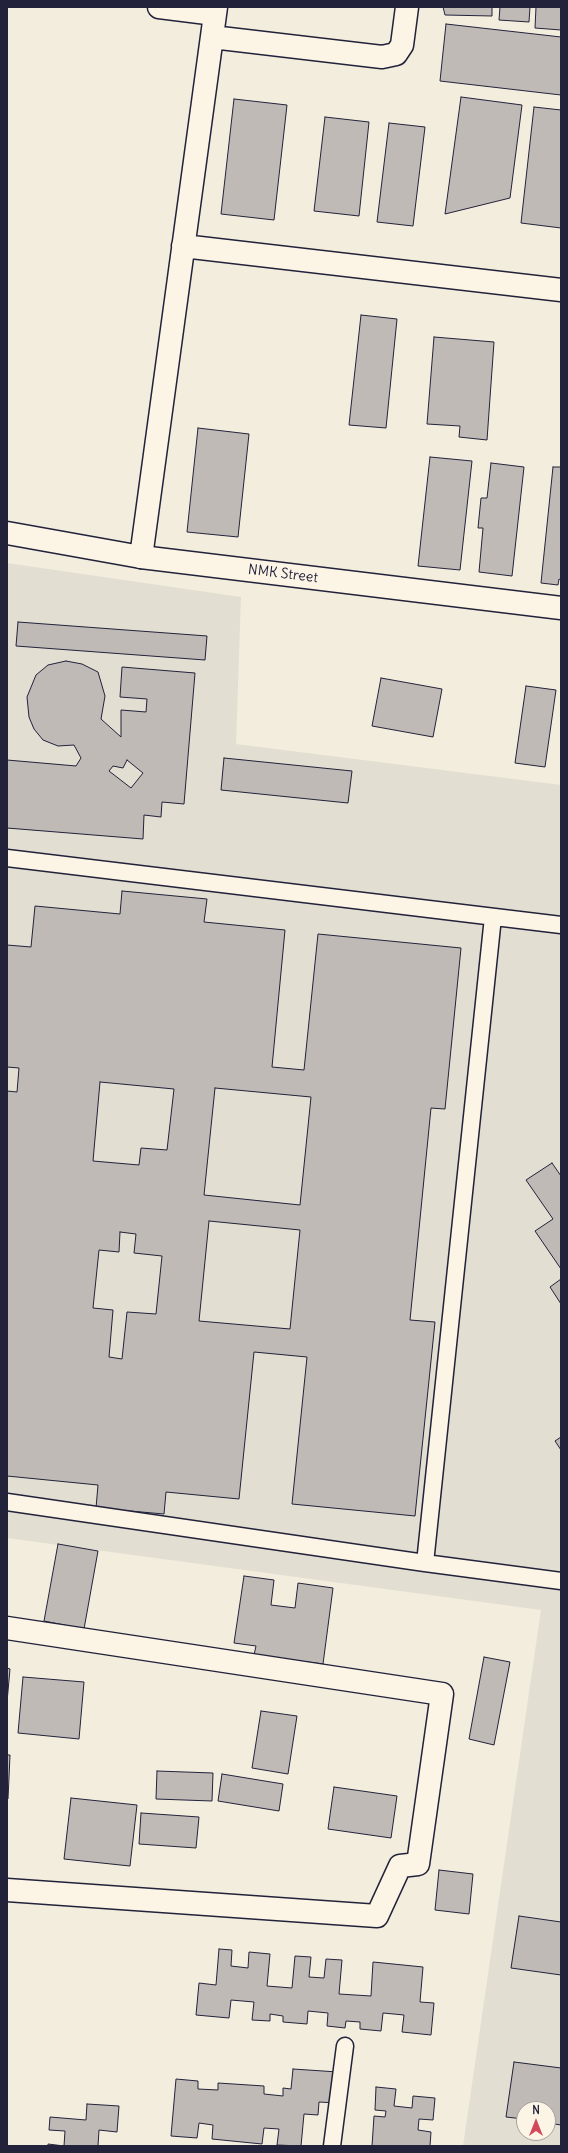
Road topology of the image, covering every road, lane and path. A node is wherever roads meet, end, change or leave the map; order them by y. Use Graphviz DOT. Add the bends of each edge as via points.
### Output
graph roads {
  1 [pos="159,7"];
  2 [pos="407,7"];
  3 [pos="215,10"];
  4 [pos="212,37"];
  5 [pos="183,246"];
  6 [pos="561,290"];
  7 [pos="7,533"];
  8 [pos="141,557"];
  9 [pos="561,608"];
  10 [pos="7,858"];
  11 [pos="493,918"];
  12 [pos="561,925"];
  13 [pos="7,1502"];
  14 [pos="425,1563"];
  15 [pos="561,1581"];
  16 [pos="7,1628"];
  17 [pos="7,1890"];
  18 [pos="345,2046"];
  19 [pos="332,2146"];
  1 -- 3 [label="street"];
  2 -- 4 [label="street" via="402,46 396,54 382,57"];
  3 -- 4 [label="street"];
  4 -- 5 [label="street"];
  5 -- 6 [label="street"];
  5 -- 8 [label="street"];
  7 -- 8 [label="street, NMK Street"];
  8 -- 9 [label="street, NMK Street"];
  10 -- 11 [label="lane"];
  11 -- 12 [label="lane"];
  11 -- 14 [label="lane"];
  13 -- 14 [label="lane"];
  14 -- 15 [label="lane"];
  16 -- 17 [label="street" via="442,1694 418,1864 400,1866 377,1916"];
  18 -- 19 [label="lane"];
}
